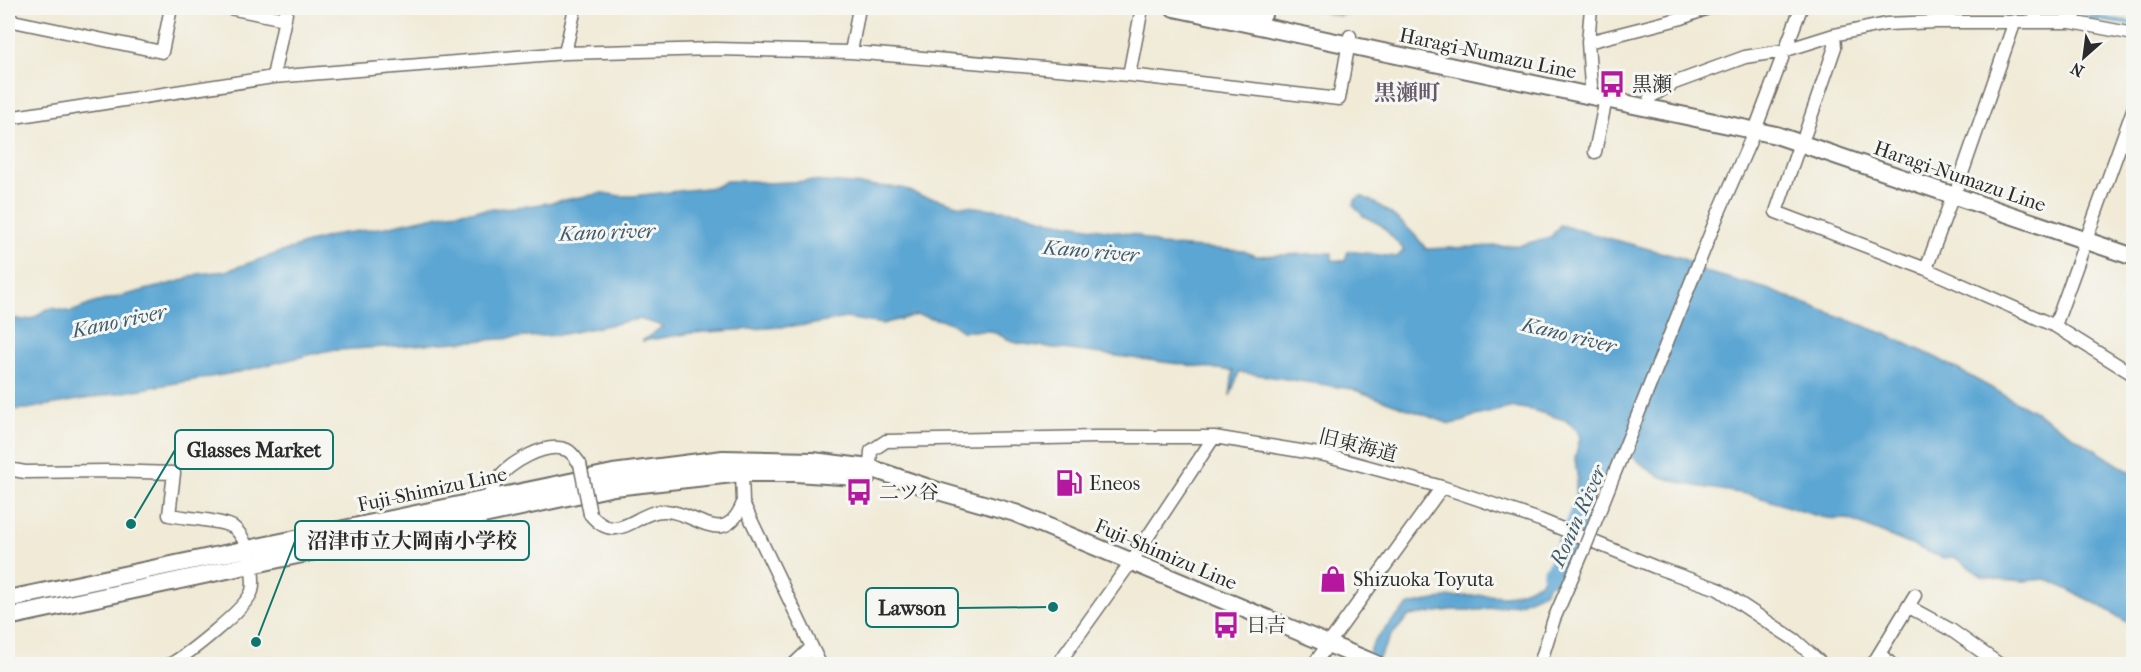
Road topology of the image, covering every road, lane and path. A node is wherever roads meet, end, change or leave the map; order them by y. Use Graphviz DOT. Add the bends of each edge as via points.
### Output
graph roads {
  1 [pos="9,8"];
  2 [pos="171,8"];
  3 [pos="229,8"];
  4 [pos="445,8"];
  5 [pos="459,8"];
  6 [pos="575,8"];
  7 [pos="859,8"];
  8 [pos="1142,8"];
  9 [pos="1174,8"];
  10 [pos="1229,8"];
  11 [pos="1591,8"];
  12 [pos="1708,8"];
  13 [pos="1801,8"];
  14 [pos="2037,8"];
  15 [pos="2079,8"];
  16 [pos="286,13"];
  17 [pos="8,18"];
  18 [pos="2015,21"];
  19 [pos="2035,22"];
  20 [pos="2071,22"];
  21 [pos="2133,34"];
  22 [pos="1834,35"];
  23 [pos="1350,41"];
  24 [pos="1588,42"];
  25 [pos="1783,51"];
  26 [pos="851,52"];
  27 [pos="565,53"];
  28 [pos="1129,75"];
  29 [pos="273,77"];
  30 [pos="1591,86"];
  31 [pos="1607,94"];
  32 [pos="1650,97"];
  33 [pos="2133,107"];
  34 [pos="8,118"];
  35 [pos="1757,125"];
  36 [pos="1802,139"];
  37 [pos="1595,152"];
  38 [pos="1956,190"];
  39 [pos="2088,236"];
  40 [pos="2133,247"];
  41 [pos="2133,257"];
  42 [pos="1926,269"];
  43 [pos="2055,326"];
  44 [pos="2133,375"];
  45 [pos="1214,437"];
  46 [pos="8,469"];
  47 [pos="742,473"];
  48 [pos="869,473"];
  49 [pos="1442,487"];
  50 [pos="489,498"];
  51 [pos="743,503"];
  52 [pos="247,549"];
  53 [pos="1131,562"];
  54 [pos="252,566"];
  55 [pos="8,599"];
  56 [pos="8,617"];
  57 [pos="1328,646"];
  58 [pos="812,647"];
  59 [pos="1880,653"];
  60 [pos="171,664"];
  61 [pos="794,664"];
  62 [pos="820,664"];
  63 [pos="1058,664"];
  64 [pos="1314,664"];
  65 [pos="1376,664"];
  66 [pos="1540,664"];
  67 [pos="1822,664"];
  68 [pos="1873,664"];
  69 [pos="1891,664"];
  70 [pos="1999,664"];
  1 -- 17 [label="street"];
  2 -- 17 [label="street" via="162,52"];
  3 -- 16 [label="street"];
  4 -- 5 [label="street"];
  6 -- 27 [label="street"];
  7 -- 26 [label="street"];
  8 -- 28 [label="street"];
  9 -- 23 [label="main road, Haragi-Numazu Line"];
  10 -- 23 [label="main road"];
  11 -- 24 [label="street"];
  12 -- 24 [label="street"];
  13 -- 25 [label="street"];
  14 -- 19 [label="street"];
  15 -- 20 [label="street"];
  16 -- 29 [label="street"];
  18 -- 19 [label="street"];
  18 -- 22 [label="street" via="1886,24"];
  18 -- 38 [label="street"];
  19 -- 20 [label="street"];
  20 -- 21 [label="street"];
  22 -- 25 [label="street"];
  22 -- 36 [label="street" via="1835,47"];
  23 -- 28 [label="street" via="1339,99"];
  23 -- 30 [label="main road"];
  23 -- 31 [label="main road, Haragi-Numazu Line"];
  24 -- 30 [label="street"];
  25 -- 32 [label="street" via="1745,57 1674,83"];
  25 -- 35 [label="street"];
  26 -- 27 [label="street" via="714,49"];
  26 -- 28 [label="street"];
  27 -- 29 [label="street"];
  29 -- 34 [label="street"];
  30 -- 31 [label="main road"];
  31 -- 32 [label="main road"];
  31 -- 35 [label="main road, Haragi-Numazu Line"];
  31 -- 37 [label="street"];
  32 -- 35 [label="main road"];
  33 -- 39 [label="street"];
  35 -- 36 [label="main road"];
  35 -- 66 [label="street, bridge" via="1554,620"];
  36 -- 38 [label="main road"];
  36 -- 42 [label="street" via="1776,212"];
  38 -- 39 [label="main road"];
  38 -- 42 [label="street"];
  39 -- 40 [label="main road"];
  39 -- 41 [label="main road"];
  39 -- 43 [label="street"];
  42 -- 43 [label="street"];
  43 -- 44 [label="street"];
  45 -- 48 [label="street, 旧東海道" via="886,441 871,451"];
  45 -- 49 [label="street, 旧東海道" via="1325,455"];
  45 -- 53 [label="street"];
  46 -- 52 [label="street" via="174,473 170,515 227,524 238,531"];
  47 -- 48 [label="main road, Fuji-Shimizu Line"];
  47 -- 51 [label="street"];
  47 -- 54 [label="main road, Fuji-Shimizu Line" via="614,487"];
  48 -- 50 [label="main road, Fuji-Shimizu Line" via="813,461 723,459 613,473"];
  48 -- 53 [label="main road, Fuji-Shimizu Line" via="1015,513"];
  49 -- 57 [label="street"];
  49 -- 67 [label="street, 旧東海道" via="1540,520 1718,589 1795,640"];
  50 -- 51 [label="street, bridge" via="496,481 524,458 543,449 565,449 580,464 590,513 612,528 629,526 665,511 715,527 729,524"];
  50 -- 52 [label="main road, Fuji-Shimizu Line"];
  51 -- 58 [label="street"];
  52 -- 54 [label="street"];
  52 -- 55 [label="main road, Fuji-Shimizu Line"];
  53 -- 57 [label="main road, Fuji-Shimizu Line"];
  53 -- 63 [label="street"];
  54 -- 56 [label="main road, Fuji-Shimizu Line"];
  54 -- 60 [label="street" via="249,597 193,651"];
  57 -- 64 [label="street"];
  57 -- 65 [label="main road, Fuji-Shimizu Line"];
  58 -- 61 [label="street"];
  58 -- 62 [label="street"];
  59 -- 68 [label="street"];
  59 -- 69 [label="street"];
  59 -- 70 [label="street" via="1912,601"];
}
